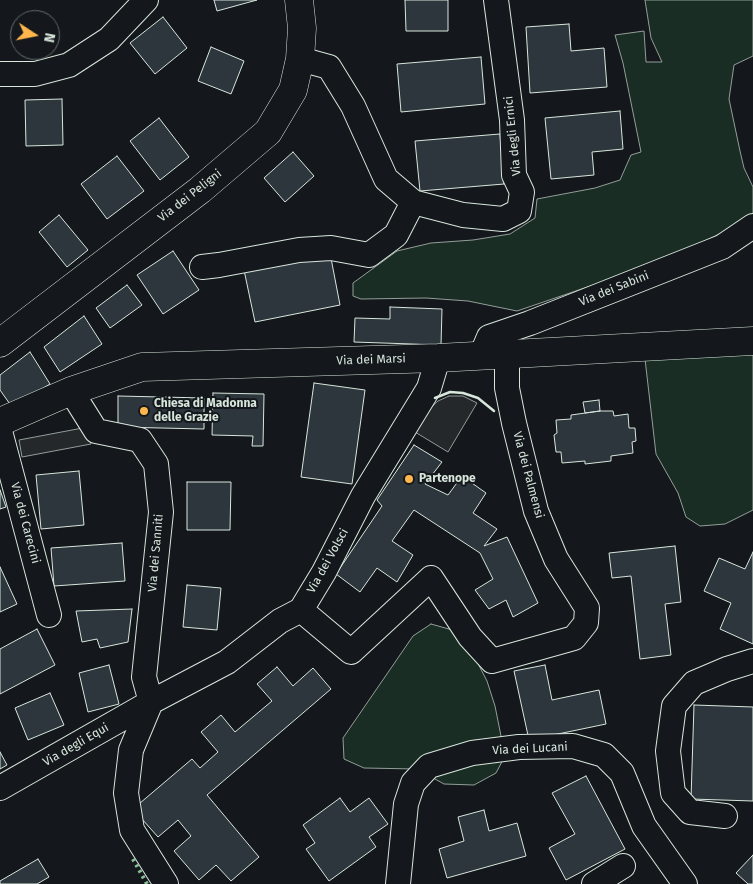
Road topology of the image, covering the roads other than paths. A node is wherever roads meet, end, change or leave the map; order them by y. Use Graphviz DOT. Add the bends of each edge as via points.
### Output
graph roads {
  1 [pos="146,0"];
  2 [pos="298,0"];
  3 [pos="496,0"];
  4 [pos="300,59"];
  5 [pos="0,74"];
  6 [pos="413,202"];
  7 [pos="753,226"];
  8 [pos="202,267"];
  9 [pos="753,341"];
  10 [pos="0,343"];
  11 [pos="494,355"];
  12 [pos="438,358"];
  13 [pos="70,391"];
  14 [pos="0,422"];
  15 [pos="0,431"];
  16 [pos="301,610"];
  17 [pos="49,615"];
  18 [pos="753,660"];
  19 [pos="150,702"];
  20 [pos="0,788"];
  21 [pos="725,816"];
  22 [pos="623,866"];
  23 [pos="166,884"];
  24 [pos="398,884"];
  25 [pos="594,884"];
  26 [pos="686,884"];
  1 -- 5 [label="street" via="109,39 69,65 35,74"];
  2 -- 4 [label="main road, Via dei Peligni" via="302,28"];
  3 -- 6 [label="street, Via degli Ernici" via="512,120 514,175 522,192 519,211 503,219 463,215"];
  4 -- 6 [label="street, Via degli Ernici" via="329,67 353,106 386,179"];
  4 -- 10 [label="main road, Via dei Peligni" via="293,90 268,132 200,190"];
  6 -- 8 [label="street" via="396,235 369,255 331,248 299,250"];
  7 -- 11 [label="street, Via dei Sabini" via="722,247 489,337"];
  9 -- 11 [label="main road, Via dei Marsi"];
  11 -- 12 [label="main road, Via dei Marsi"];
  11 -- 16 [label="street, Via dei Palmensi" via="507,388 536,511 556,559 587,608 586,623 574,638 492,661 470,637 431,578 351,652"];
  12 -- 13 [label="main road, Via dei Marsi" via="142,367"];
  12 -- 16 [label="street, Via dei Volsci" via="429,388 363,496"];
  13 -- 14 [label="main road, Via dei Marsi"];
  13 -- 19 [label="street, Via dei Sanniti" via="96,431 140,440 156,464 161,512 144,677"];
  15 -- 17 [label="street, Via dei Carecini"];
  16 -- 19 [label="street" via="280,621 227,662"];
  18 -- 21 [label="street" via="694,683 674,706 668,751 673,793 690,812"];
  19 -- 20 [label="street, Via degli Equi"];
  19 -- 23 [label="street" via="131,750 126,793 132,830"];
  22 -- 25 [label="street"];
  24 -- 26 [label="street, Via dei Lucani" via="406,804 413,783 429,766 472,753 573,746 604,756 622,773 644,826"];
}
